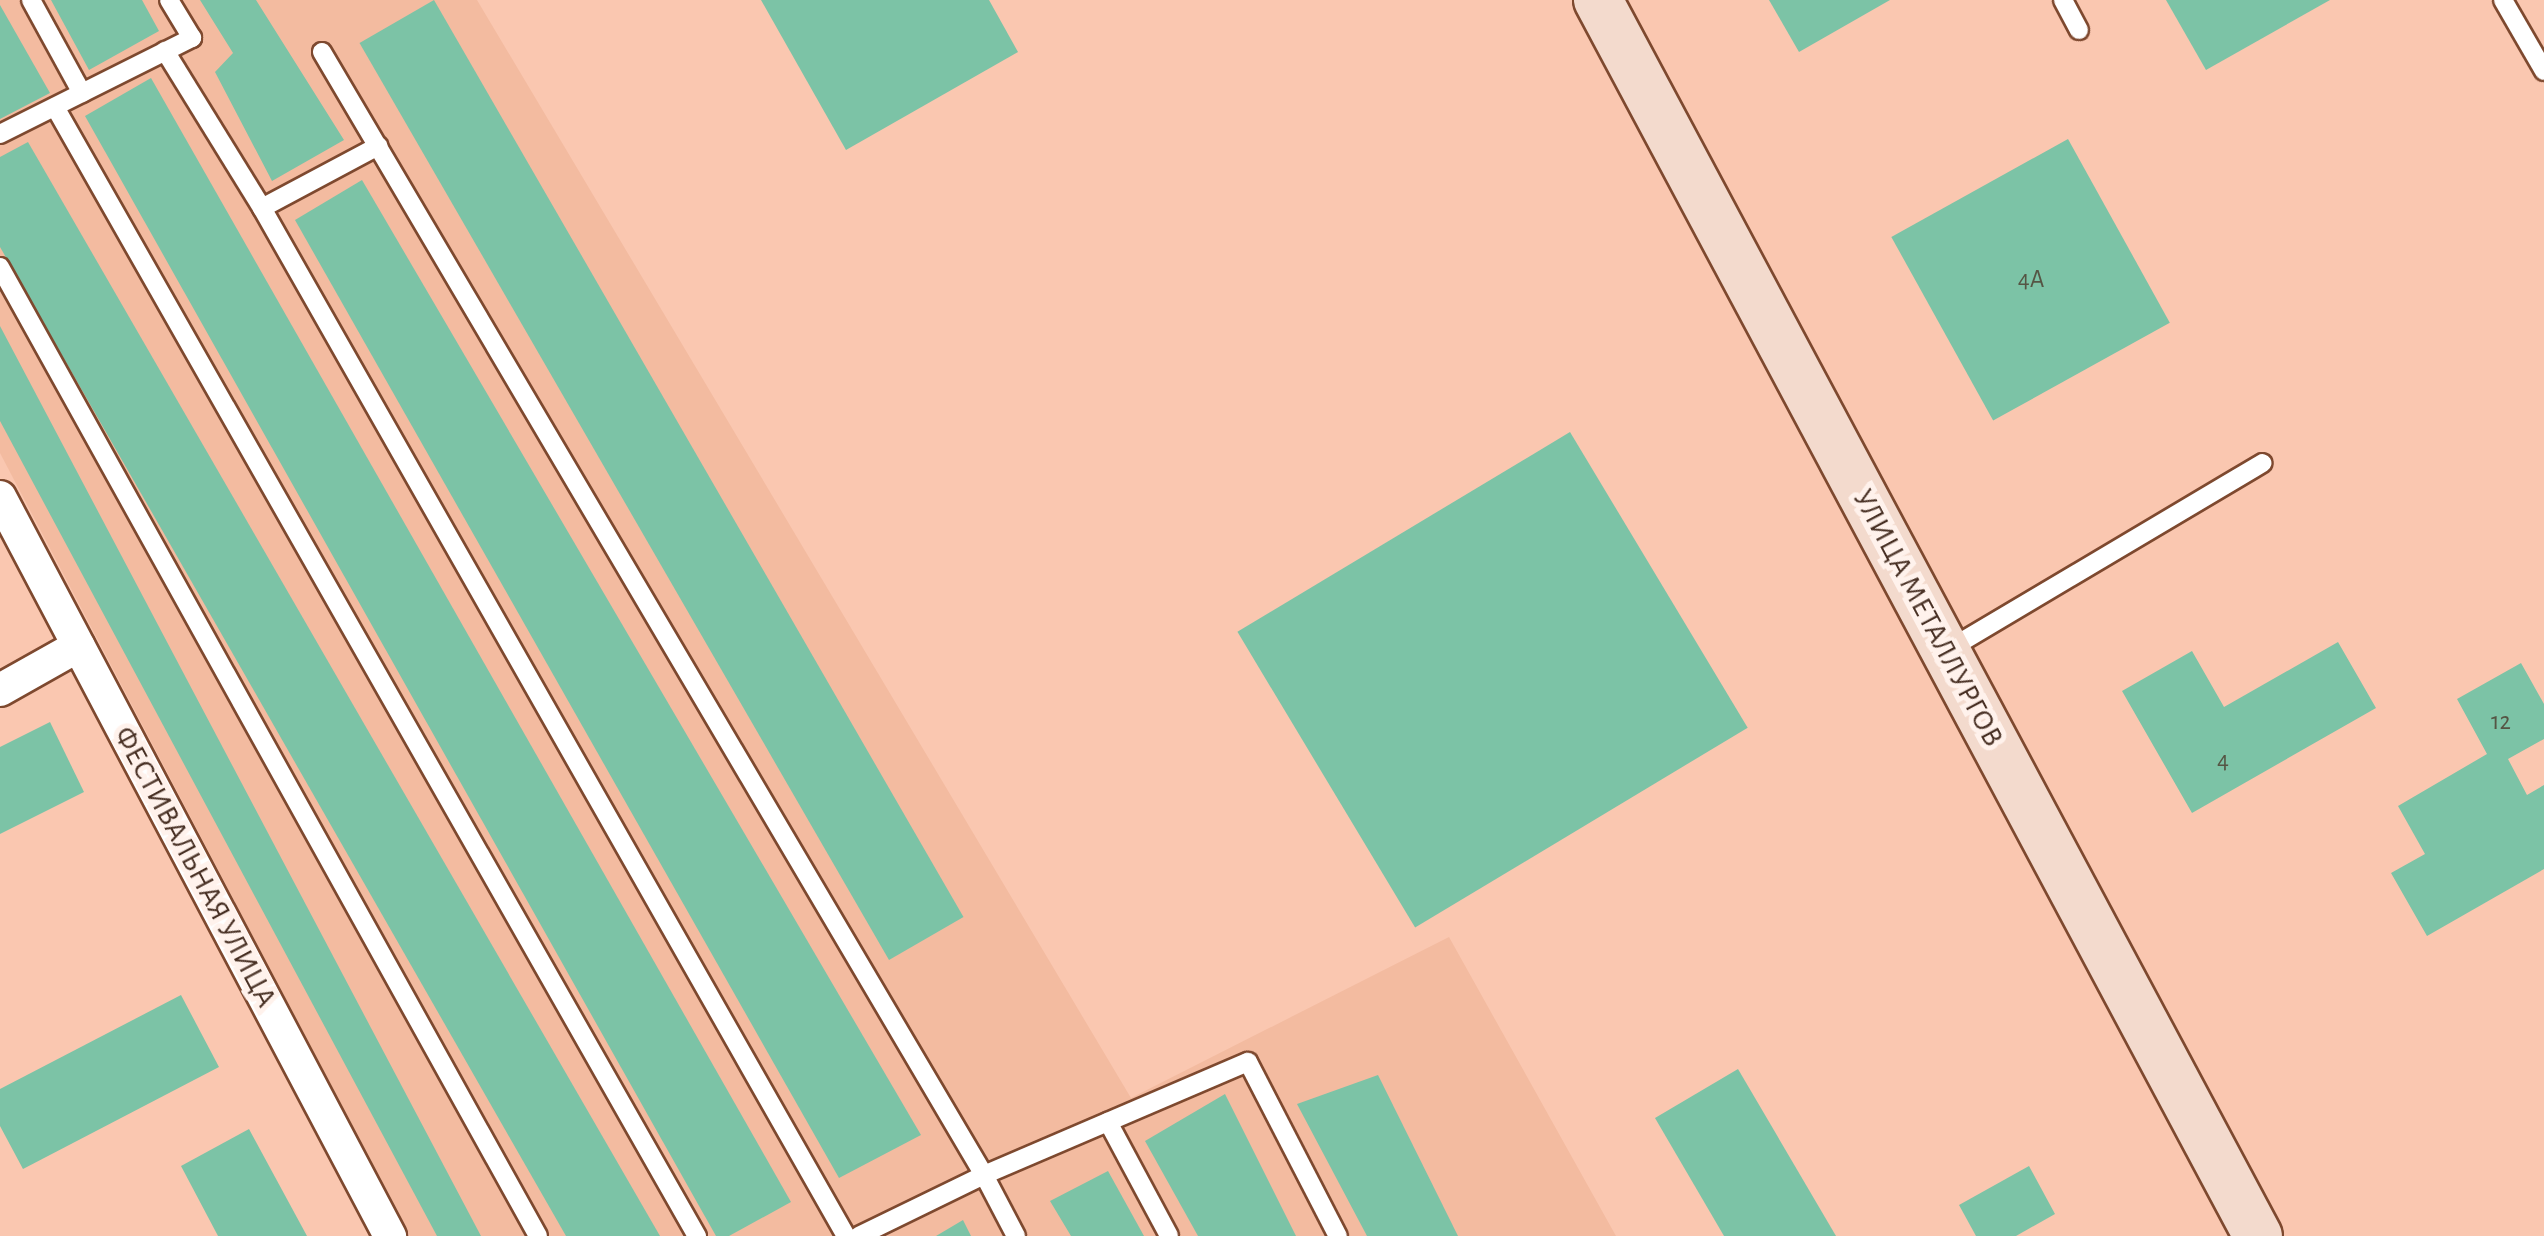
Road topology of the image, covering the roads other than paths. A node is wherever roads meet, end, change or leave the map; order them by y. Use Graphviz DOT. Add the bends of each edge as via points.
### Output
graph roads {
  1 [pos="31,0"];
  2 [pos="169,0"];
  3 [pos="1598,0"];
  4 [pos="2063,0"];
  5 [pos="2503,0"];
  6 [pos="2079,30"];
  7 [pos="165,51"];
  8 [pos="322,52"];
  9 [pos="2544,72"];
  10 [pos="82,93"];
  11 [pos="55,107"];
  12 [pos="0,134"];
  13 [pos="378,146"];
  14 [pos="262,208"];
  15 [pos="0,267"];
  16 [pos="2262,463"];
  17 [pos="0,498"];
  18 [pos="78,646"];
  19 [pos="1946,652"];
  20 [pos="0,690"];
  21 [pos="1108,1122"];
  22 [pos="984,1174"];
  23 [pos="390,1236"];
  24 [pos="538,1236"];
  25 [pos="697,1236"];
  26 [pos="846,1236"];
  27 [pos="859,1236"];
  28 [pos="1016,1236"];
  29 [pos="1169,1236"];
  30 [pos="1338,1236"];
  31 [pos="2258,1236"];
  1 -- 10 [label="lane"];
  2 -- 7 [label="lane" via="192,38"];
  3 -- 19 [label="main road, УЛИЦА МЕТАЛЛУРГОВ"];
  4 -- 6 [label="lane"];
  5 -- 9 [label="lane"];
  7 -- 10 [label="lane"];
  7 -- 14 [label="lane"];
  8 -- 13 [label="lane"];
  10 -- 11 [label="lane"];
  11 -- 12 [label="lane"];
  11 -- 25 [label="lane"];
  13 -- 14 [label="lane"];
  13 -- 22 [label="lane"];
  14 -- 26 [label="lane"];
  15 -- 24 [label="lane"];
  16 -- 19 [label="lane"];
  17 -- 18 [label="street, ФЕСТИВАЛЬНАЯ УЛИЦА"];
  18 -- 20 [label="street"];
  18 -- 23 [label="street, ФЕСТИВАЛЬНАЯ УЛИЦА"];
  19 -- 31 [label="main road, УЛИЦА МЕТАЛЛУРГОВ"];
  21 -- 22 [label="lane"];
  21 -- 29 [label="lane"];
  21 -- 30 [label="lane" via="1248,1062"];
  22 -- 27 [label="lane"];
  22 -- 28 [label="lane"];
}
